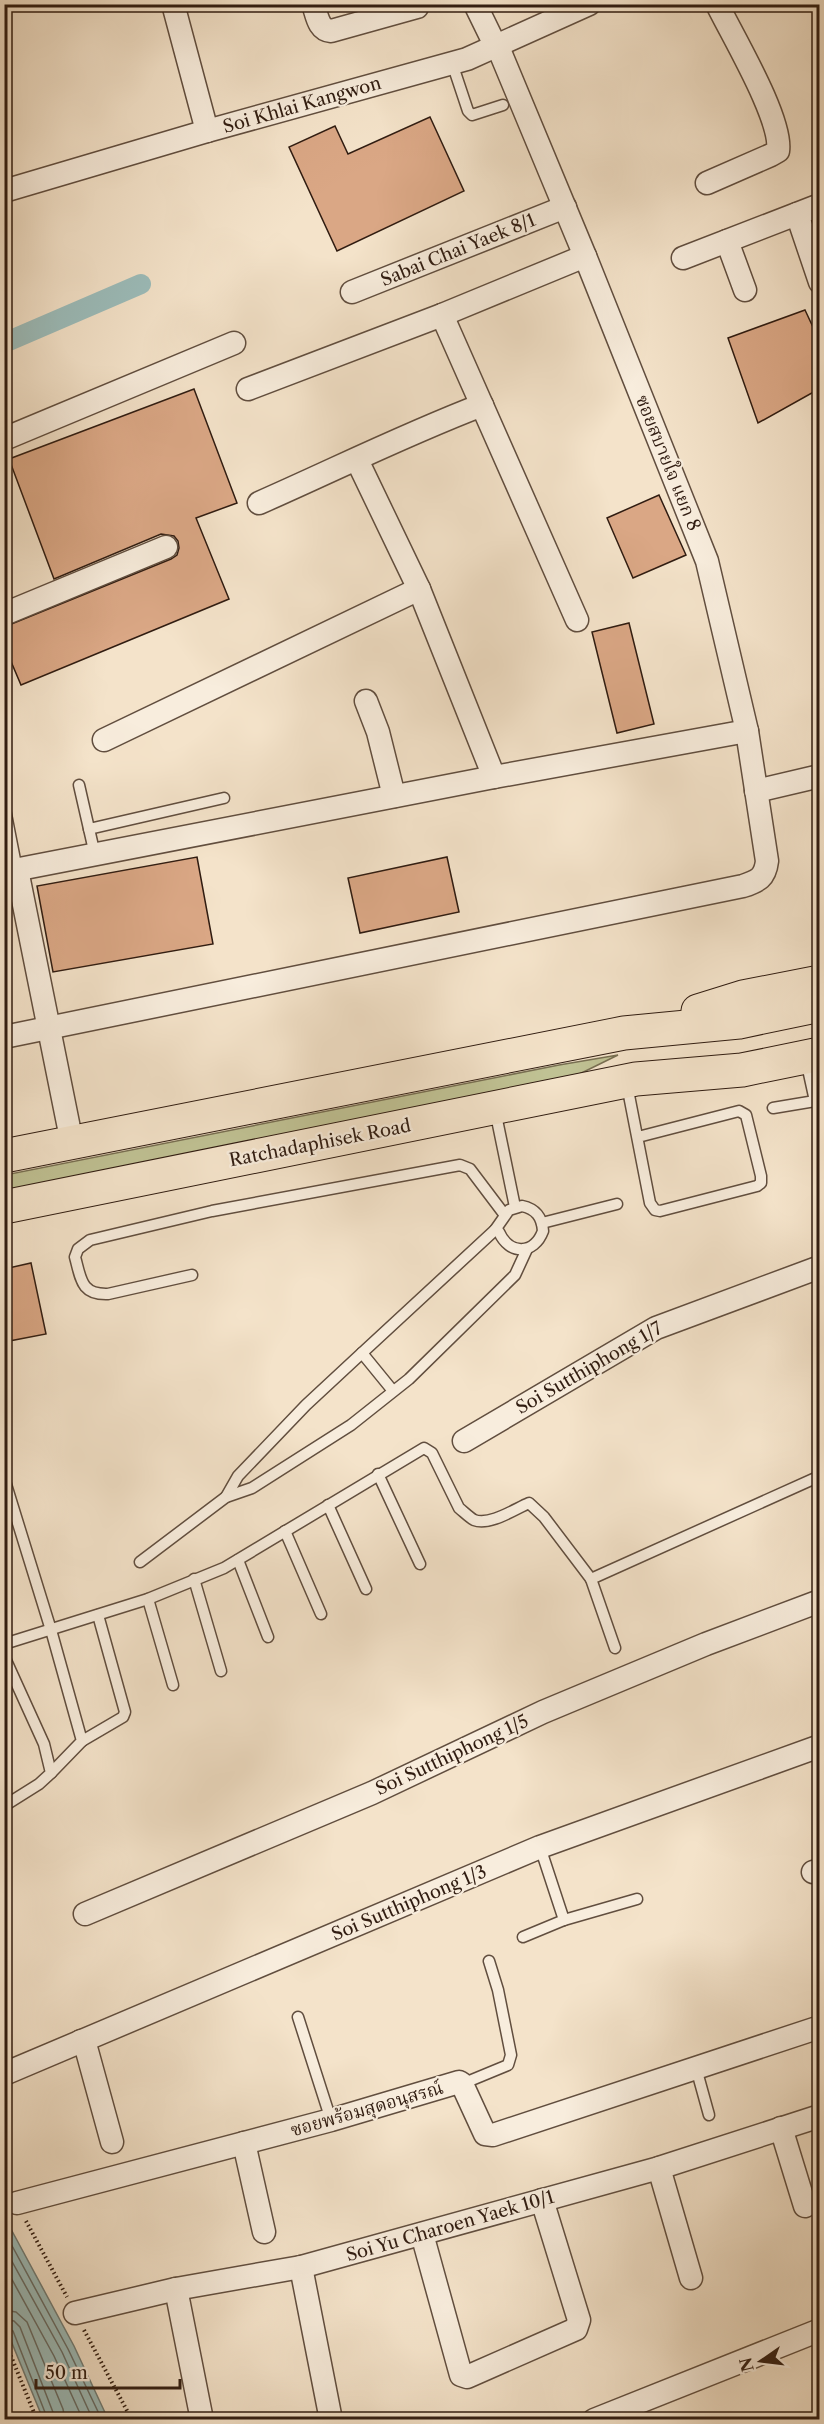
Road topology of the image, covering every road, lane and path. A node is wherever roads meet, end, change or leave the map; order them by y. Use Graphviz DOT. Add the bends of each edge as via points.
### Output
graph roads {
  1 [pos="173,4"];
  2 [pos="313,4"];
  3 [pos="475,4"];
  4 [pos="589,4"];
  5 [pos="717,4"];
  6 [pos="418,5"];
  7 [pos="497,47"];
  8 [pos="452,63"];
  9 [pos="503,105"];
  10 [pos="207,131"];
  11 [pos="706,183"];
  12 [pos="6,185"];
  13 [pos="819,205"];
  14 [pos="565,207"];
  15 [pos="797,214"];
  16 [pos="728,241"];
  17 [pos="585,256"];
  18 [pos="684,258"];
  19 [pos="819,282"];
  20 [pos="745,290"];
  21 [pos="352,292"];
  22 [pos="442,315"];
  23 [pos="234,343"];
  24 [pos="248,389"];
  25 [pos="482,405"];
  26 [pos="4,438"];
  27 [pos="357,460"];
  28 [pos="259,502"];
  29 [pos="166,547"];
  30 [pos="418,589"];
  31 [pos="4,614"];
  32 [pos="577,620"];
  33 [pos="366,700"];
  34 [pos="747,731"];
  35 [pos="104,740"];
  36 [pos="819,776"];
  37 [pos="494,777"];
  38 [pos="79,785"];
  39 [pos="756,791"];
  40 [pos="394,796"];
  41 [pos="224,798"];
  42 [pos="4,804"];
  43 [pos="89,829"];
  44 [pos="95,855"];
  45 [pos="11,871"];
  46 [pos="819,982"];
  47 [pos="819,1005"];
  48 [pos="819,1025"];
  49 [pos="49,1030"];
  50 [pos="624,1033"];
  51 [pos="4,1037"];
  52 [pos="812,1056"];
  53 [pos="631,1080"];
  54 [pos="817,1101"];
  55 [pos="494,1108"];
  56 [pos="773,1108"];
  57 [pos="638,1137"];
  58 [pos="72,1143"];
  59 [pos="4,1156"];
  60 [pos="617,1204"];
  61 [pos="4,1207"];
  62 [pos="515,1207"];
  63 [pos="504,1214"];
  64 [pos="542,1222"];
  65 [pos="495,1230"];
  66 [pos="527,1249"];
  67 [pos="819,1267"];
  68 [pos="192,1275"];
  69 [pos="362,1353"];
  70 [pos="393,1391"];
  71 [pos="464,1441"];
  72 [pos="378,1474"];
  73 [pos="819,1476"];
  74 [pos="4,1478"];
  75 [pos="226,1497"];
  76 [pos="328,1505"];
  77 [pos="285,1531"];
  78 [pos="238,1560"];
  79 [pos="140,1562"];
  80 [pos="420,1564"];
  81 [pos="194,1579"];
  82 [pos="591,1580"];
  83 [pos="366,1589"];
  84 [pos="148,1599"];
  85 [pos="819,1601"];
  86 [pos="321,1614"];
  87 [pos="98,1615"];
  88 [pos="51,1629"];
  89 [pos="268,1637"];
  90 [pos="4,1644"];
  91 [pos="615,1647"];
  92 [pos="4,1656"];
  93 [pos="221,1671"];
  94 [pos="173,1685"];
  95 [pos="82,1741"];
  96 [pos="819,1746"];
  97 [pos="51,1773"];
  98 [pos="4,1806"];
  99 [pos="540,1847"];
  100 [pos="638,1899"];
  101 [pos="85,1914"];
  102 [pos="564,1920"];
  103 [pos="523,1937"];
  104 [pos="489,1961"];
  105 [pos="298,2017"];
  106 [pos="819,2027"];
  107 [pos="81,2041"];
  108 [pos="696,2068"];
  109 [pos="4,2074"];
  110 [pos="462,2084"];
  111 [pos="709,2115"];
  112 [pos="819,2116"];
  113 [pos="331,2120"];
  114 [pos="781,2128"];
  115 [pos="112,2142"];
  116 [pos="244,2143"];
  117 [pos="659,2168"];
  118 [pos="542,2200"];
  119 [pos="17,2203"];
  120 [pos="805,2206"];
  121 [pos="264,2232"];
  122 [pos="422,2234"];
  123 [pos="301,2267"];
  124 [pos="691,2278"];
  125 [pos="176,2289"];
  126 [pos="75,2313"];
  127 [pos="819,2330"];
  128 [pos="4,2339"];
  129 [pos="37,2420"];
  130 [pos="202,2420"];
  131 [pos="330,2420"];
  132 [pos="594,2420"];
  1 -- 10 [label="street"];
  2 -- 6 [label="street" via="321,27 331,31"];
  3 -- 7 [label="street, ซอยสบายใจ แยก 8"];
  4 -- 7 [label="street, Soi Khlai Kangwon"];
  5 -- 11 [label="street" via="765,100 779,141 771,155"];
  7 -- 8 [label="street, Soi Khlai Kangwon"];
  7 -- 14 [label="street, ซอยสบายใจ แยก 8"];
  8 -- 9 [label="lane" via="472,115"];
  8 -- 10 [label="street, Soi Khlai Kangwon"];
  10 -- 12 [label="street, Soi Khlai Kangwon"];
  13 -- 15 [label="street"];
  14 -- 17 [label="street, ซอยสบายใจ แยก 8"];
  14 -- 21 [label="street, Sabai Chai Yaek 8/1"];
  15 -- 16 [label="street"];
  15 -- 19 [label="street"];
  16 -- 18 [label="street"];
  16 -- 20 [label="street"];
  17 -- 22 [label="street"];
  17 -- 34 [label="street, ซอยสบายใจ แยก 8" via="707,561"];
  22 -- 24 [label="street"];
  22 -- 25 [label="street"];
  23 -- 26 [label="street"];
  25 -- 27 [label="street"];
  25 -- 32 [label="street"];
  27 -- 28 [label="street"];
  27 -- 30 [label="street"];
  29 -- 31 [label="street"];
  30 -- 35 [label="street"];
  30 -- 37 [label="street"];
  33 -- 40 [label="street"];
  34 -- 37 [label="street"];
  34 -- 39 [label="street, ซอยสบายใจ แยก 8"];
  36 -- 39 [label="street"];
  37 -- 40 [label="street"];
  38 -- 43 [label="lane"];
  39 -- 49 [label="street, ซอยสบายใจ แยก 8" via="767,861 766,873 758,882"];
  40 -- 44 [label="street"];
  41 -- 43 [label="lane"];
  42 -- 45 [label="lane"];
  43 -- 44 [label="lane"];
  44 -- 45 [label="street"];
  45 -- 49 [label="street"];
  46 -- 50 [label="main road" via="743,997"];
  47 -- 50 [label="main road" via="739,1022"];
  48 -- 53 [label="main road, Ratchadaphisek Road" via="742,1040"];
  49 -- 51 [label="street"];
  49 -- 58 [label="street"];
  50 -- 58 [label="main road"];
  52 -- 53 [label="main road, Ratchadaphisek Road" via="742,1070"];
  52 -- 54 [label="lane"];
  53 -- 55 [label="main road, Ratchadaphisek Road"];
  53 -- 57 [label="lane"];
  54 -- 56 [label="lane"];
  55 -- 61 [label="main road, Ratchadaphisek Road"];
  55 -- 62 [label="lane"];
  57 -- 57 [label="lane" via="743,1113 747,1115 761,1183 655,1210 650,1203"];
  58 -- 59 [label="main road"];
  60 -- 64 [label="lane"];
  62 -- 63 [label="lane"];
  62 -- 64 [label="lane" via="529,1208"];
  63 -- 65 [label="lane"];
  63 -- 68 [label="lane" via="470,1169 460,1165 212,1211 90,1240 78,1249 75,1257 82,1282 94,1295"];
  64 -- 66 [label="lane" via="540,1239"];
  65 -- 66 [label="lane" via="509,1247"];
  65 -- 69 [label="lane"];
  66 -- 70 [label="lane" via="515,1275"];
  67 -- 71 [label="street, Soi Sutthiphong 1/7" via="656,1328"];
  69 -- 70 [label="lane"];
  69 -- 75 [label="lane" via="238,1476"];
  70 -- 75 [label="lane" via="331,1438 252,1488"];
  72 -- 76 [label="lane"];
  72 -- 80 [label="lane"];
  72 -- 82 [label="lane" via="428,1449 465,1513 475,1520 487,1521 529,1503"];
  73 -- 82 [label="lane"];
  74 -- 88 [label="lane"];
  75 -- 79 [label="lane"];
  76 -- 77 [label="lane"];
  76 -- 83 [label="lane"];
  77 -- 78 [label="lane"];
  77 -- 86 [label="lane"];
  78 -- 81 [label="lane"];
  78 -- 89 [label="lane"];
  81 -- 84 [label="lane"];
  81 -- 93 [label="lane"];
  82 -- 91 [label="lane"];
  84 -- 87 [label="lane"];
  84 -- 94 [label="lane"];
  85 -- 101 [label="street, Soi Sutthiphong 1/5" via="564,1703 372,1793"];
  87 -- 88 [label="lane"];
  87 -- 95 [label="lane" via="125,1712 123,1717"];
  88 -- 90 [label="lane"];
  88 -- 95 [label="lane"];
  92 -- 97 [label="lane" via="44,1744"];
  95 -- 97 [label="lane"];
  96 -- 99 [label="street, Soi Sutthiphong 1/3"];
  97 -- 98 [label="lane"];
  99 -- 102 [label="lane"];
  99 -- 107 [label="street, Soi Sutthiphong 1/3"];
  100 -- 102 [label="lane"];
  102 -- 103 [label="lane"];
  104 -- 110 [label="lane" via="511,2055 508,2065"];
  105 -- 113 [label="lane"];
  106 -- 108 [label="street, ซอยพร้อมสุดอนุสรณ์"];
  107 -- 109 [label="street, Soi Sutthiphong 1/3"];
  107 -- 115 [label="street"];
  108 -- 110 [label="street, ซอยพร้อมสุดอนุสรณ์" via="493,2135 485,2134"];
  108 -- 111 [label="lane"];
  110 -- 113 [label="street, ซอยพร้อมสุดอนุสรณ์"];
  112 -- 114 [label="street, Soi Yu Charoen Yaek 10/1"];
  113 -- 116 [label="street, ซอยพร้อมสุดอนุสรณ์"];
  114 -- 117 [label="street, Soi Yu Charoen Yaek 10/1"];
  114 -- 120 [label="street"];
  116 -- 119 [label="street, ซอยพร้อมสุดอนุสรณ์"];
  116 -- 121 [label="street"];
  117 -- 118 [label="street, Soi Yu Charoen Yaek 10/1"];
  117 -- 124 [label="street"];
  118 -- 122 [label="street, Soi Yu Charoen Yaek 10/1"];
  118 -- 122 [label="street" via="579,2320 576,2329 467,2377 460,2375"];
  122 -- 123 [label="street, Soi Yu Charoen Yaek 10/1"];
  123 -- 125 [label="street, Soi Yu Charoen Yaek 10/1"];
  123 -- 131 [label="street"];
  125 -- 126 [label="street, Soi Yu Charoen Yaek 10/1"];
  125 -- 130 [label="street"];
  127 -- 132 [label="street"];
  128 -- 129 [label="path"];
}
